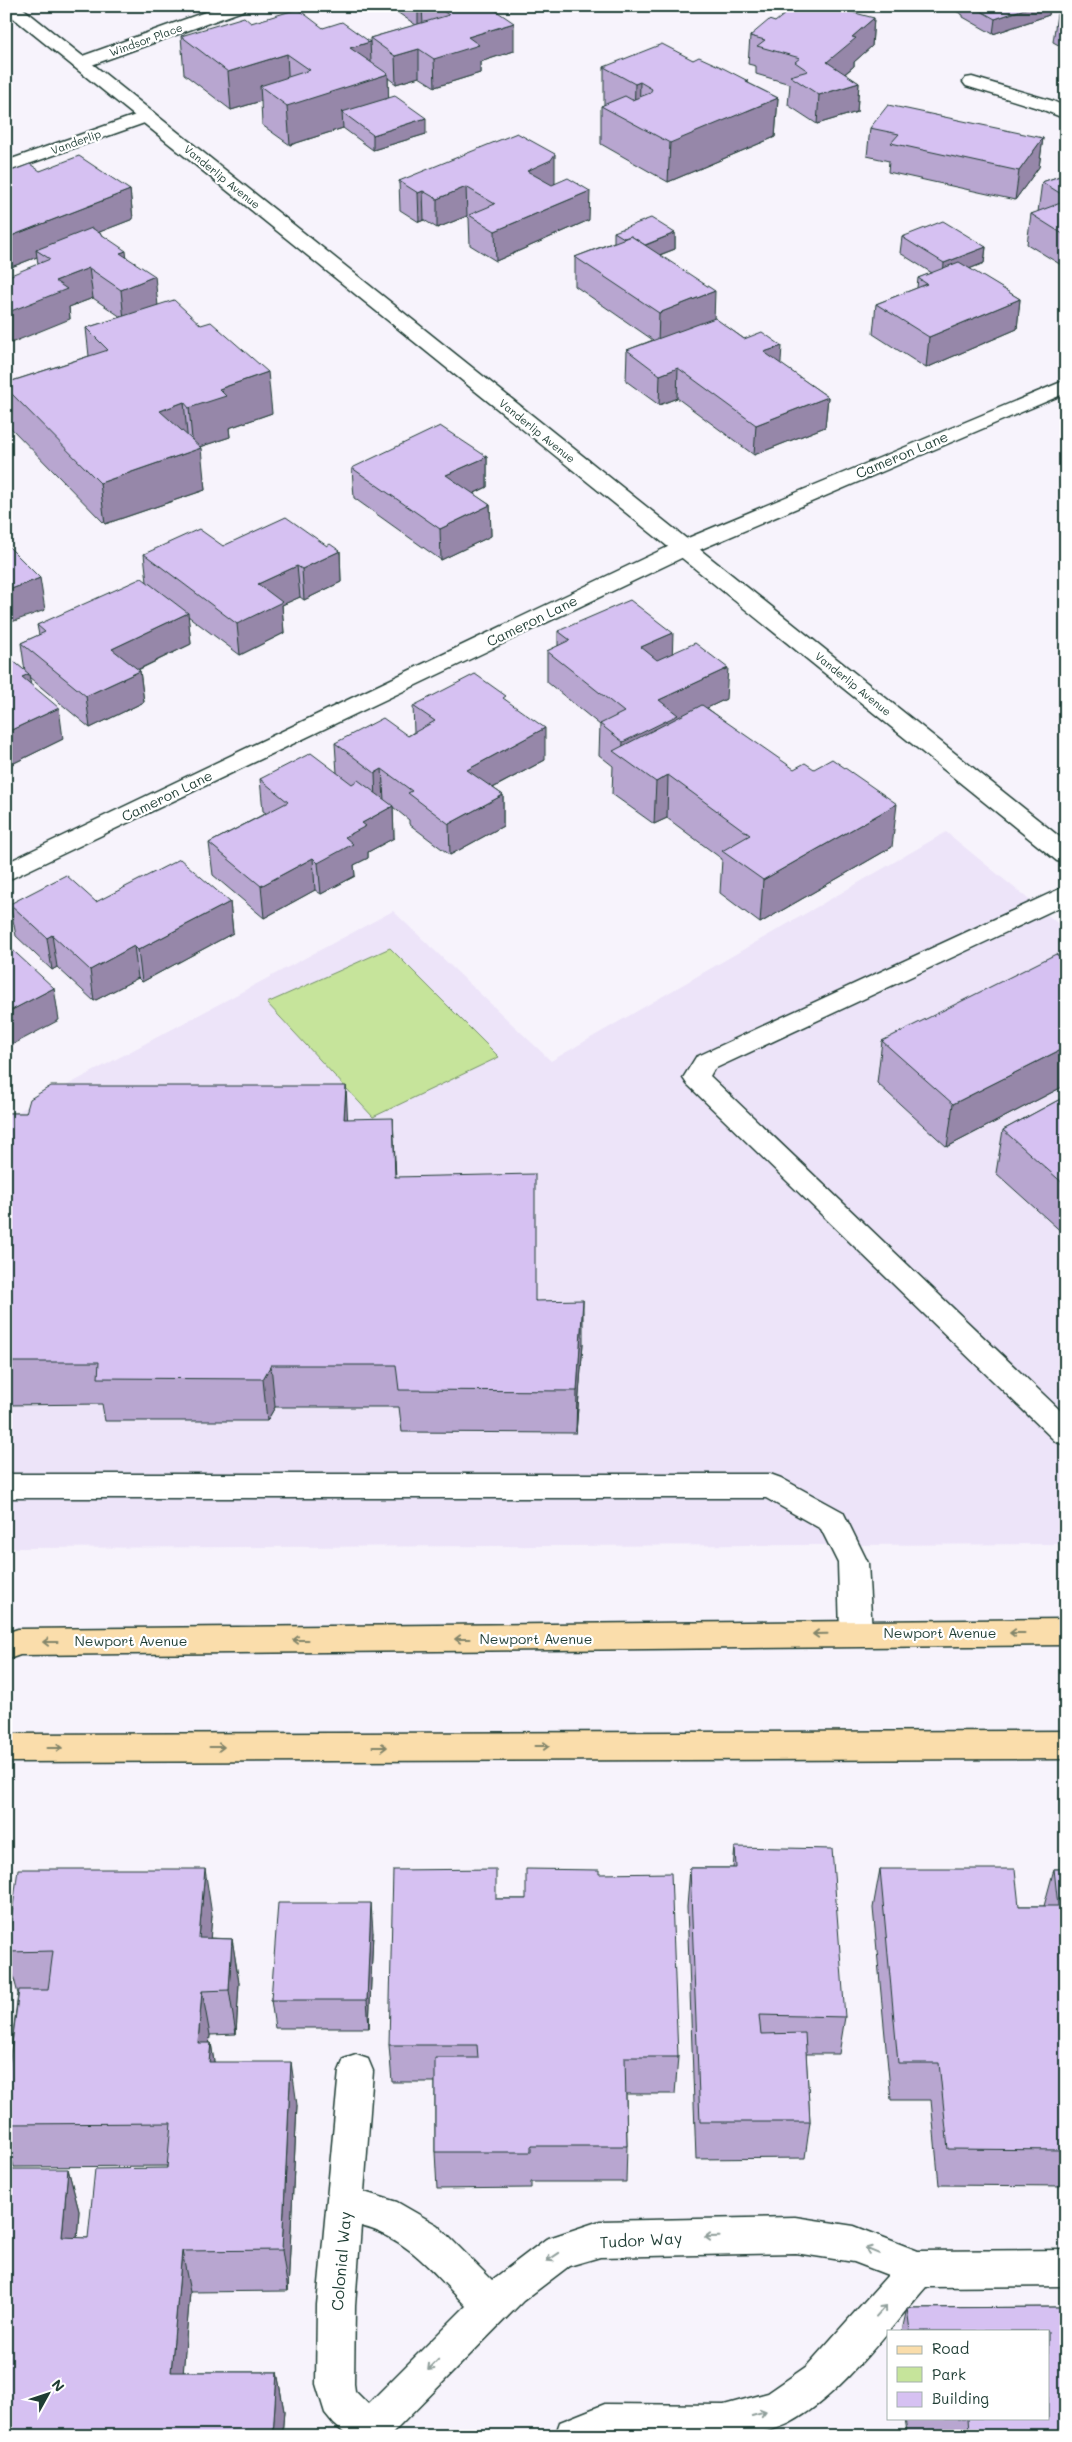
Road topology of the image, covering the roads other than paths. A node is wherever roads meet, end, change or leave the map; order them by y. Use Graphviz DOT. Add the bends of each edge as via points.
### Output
graph roads {
  1 [pos="9,6"];
  2 [pos="239,6"];
  3 [pos="80,63"];
  4 [pos="972,82"];
  5 [pos="1066,114"];
  6 [pos="147,116"];
  7 [pos="6,167"];
  8 [pos="1066,386"];
  9 [pos="684,548"];
  10 [pos="1066,855"];
  11 [pos="6,874"];
  12 [pos="1066,894"];
  13 [pos="1066,1434"];
  14 [pos="6,1486"];
  15 [pos="1066,1632"];
  16 [pos="856,1633"];
  17 [pos="6,1647"];
  18 [pos="1066,1745"];
  19 [pos="6,1748"];
  20 [pos="356,2071"];
  21 [pos="345,2205"];
  22 [pos="1066,2268"];
  23 [pos="918,2269"];
  24 [pos="491,2306"];
  25 [pos="370,2432"];
  26 [pos="574,2436"];
  1 -- 3 [label="street, Vanderlip Avenue"];
  2 -- 3 [label="street, Windsor Place"];
  3 -- 6 [label="street, Vanderlip Avenue"];
  4 -- 5 [label="street"];
  6 -- 7 [label="street, Vanderlip"];
  6 -- 9 [label="street, Vanderlip Avenue"];
  8 -- 9 [label="street, Cameron Lane"];
  9 -- 10 [label="street, Vanderlip Avenue"];
  9 -- 11 [label="street, Cameron Lane"];
  12 -- 13 [label="street" via="705,1063 696,1078"];
  14 -- 16 [label="street" via="770,1486 832,1521 853,1563"];
  15 -- 16 [label="main road, Newport Avenue, one-way"];
  16 -- 17 [label="main road, Newport Avenue, one-way" via="641,1638 18,1642"];
  19 -- 18 [label="main road, one-way"];
  20 -- 21 [label="street, Colonial Way"];
  21 -- 24 [label="street" via="384,2214 424,2237"];
  21 -- 25 [label="street, Colonial Way" via="336,2306 335,2384 342,2406"];
  22 -- 23 [label="street, Tudor Way"];
  23 -- 24 [label="street, Tudor Way, one-way" via="854,2244 795,2234 600,2240 559,2252"];
  26 -- 23 [label="street, one-way" via="605,2424 724,2424 777,2410 820,2379"];
  24 -- 25 [label="street, Tudor Way, one-way"];
}
